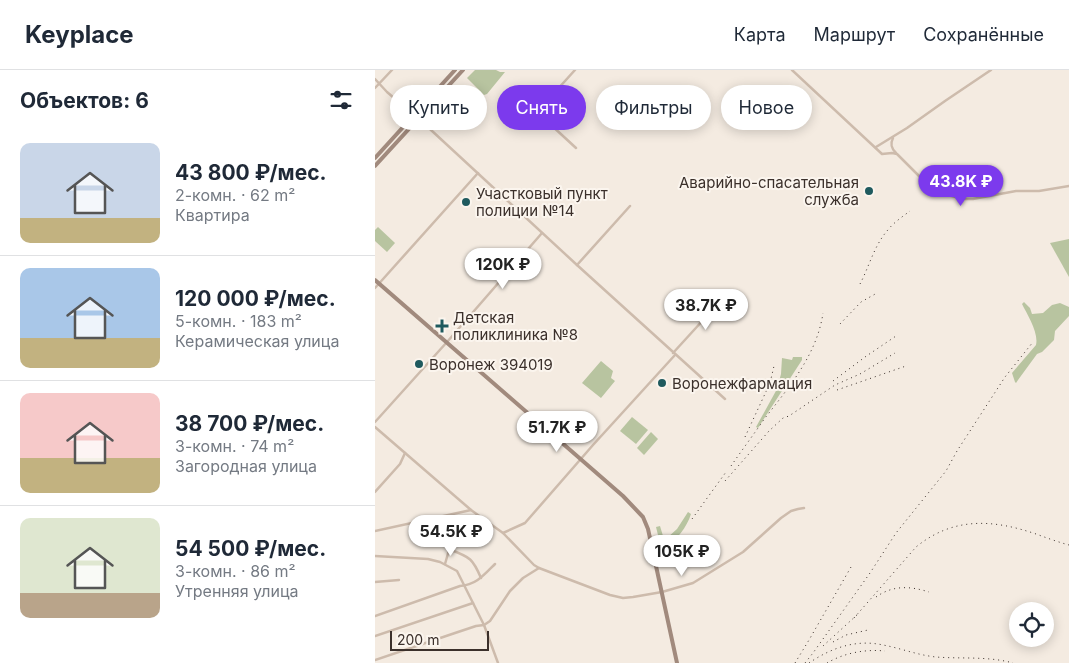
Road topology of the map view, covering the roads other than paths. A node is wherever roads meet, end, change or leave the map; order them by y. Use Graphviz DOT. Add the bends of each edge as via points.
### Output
graph roads {
  1 [pos="392,70"];
  2 [pos="455,70"];
  3 [pos="463,70"];
  4 [pos="575,70"];
  5 [pos="792,70"];
  6 [pos="991,70"];
  7 [pos="375,79"];
  8 [pos="379,83"];
  9 [pos="441,85"];
  10 [pos="449,85"];
  11 [pos="375,88"];
  12 [pos="390,95"];
  13 [pos="400,130"];
  14 [pos="407,130"];
  15 [pos="431,130"];
  16 [pos="893,136"];
  17 [pos="876,147"];
  18 [pos="576,148"];
  19 [pos="897,154"];
  20 [pos="375,158"];
  21 [pos="375,166"];
  22 [pos="478,174"];
  23 [pos="1069,186"];
  24 [pos="631,206"];
  25 [pos="542,233"];
  26 [pos="577,265"];
  27 [pos="377,282"];
  28 [pos="375,288"];
  29 [pos="723,296"];
  30 [pos="447,342"];
  31 [pos="674,354"];
  32 [pos="725,399"];
  33 [pos="375,422"];
  34 [pos="375,427"];
  35 [pos="405,454"];
  36 [pos="580,460"];
  37 [pos="375,492"];
  38 [pos="804,508"];
  39 [pos="471,510"];
  40 [pos="375,532"];
  41 [pos="503,533"];
  42 [pos="375,556"];
  43 [pos="445,564"];
  44 [pos="495,564"];
  45 [pos="539,568"];
  46 [pos="481,578"];
  47 [pos="399,580"];
  48 [pos="375,582"];
  49 [pos="465,586"];
  50 [pos="662,592"];
  51 [pos="473,603"];
  52 [pos="375,616"];
  53 [pos="484,625"];
  54 [pos="375,636"];
  55 [pos="375,660"];
  56 [pos="499,663"];
  57 [pos="677,663"];
  1 -- 8 [label="street"];
  2 -- 9 [label="street"];
  3 -- 10 [label="street"];
  4 -- 18 [label="street" via="537,112"];
  5 -- 17 [label="street"];
  6 -- 16 [label="street"];
  7 -- 8 [label="street"];
  8 -- 11 [label="street"];
  8 -- 12 [label="street"];
  13 -- 20 [label="street"];
  14 -- 21 [label="street"];
  15 -- 22 [label="street"];
  16 -- 17 [label="street"];
  16 -- 19 [label="street" via="891,145"];
  17 -- 19 [label="street" via="882,154"];
  19 -- 23 [label="street" via="934,191 965,199"];
  22 -- 25 [label="street"];
  22 -- 27 [label="street"];
  24 -- 26 [label="street"];
  25 -- 26 [label="street"];
  25 -- 30 [label="street"];
  26 -- 31 [label="street"];
  27 -- 28 [label="street"];
  27 -- 30 [label="street"];
  29 -- 31 [label="street"];
  30 -- 33 [label="street"];
  30 -- 36 [label="street"];
  31 -- 32 [label="street"];
  31 -- 36 [label="street"];
  34 -- 35 [label="street"];
  35 -- 37 [label="street"];
  35 -- 39 [label="street"];
  36 -- 41 [label="street" via="525,523"];
  36 -- 50 [label="street" via="643,517 649,529"];
  38 -- 50 [label="street" via="791,511 743,552 693,583"];
  39 -- 40 [label="street"];
  39 -- 41 [label="street"];
  41 -- 45 [label="street"];
  42 -- 43 [label="street" via="428,559"];
  43 -- 46 [label="street" via="449,550 467,556"];
  43 -- 49 [label="street" via="457,571"];
  44 -- 46 [label="street"];
  45 -- 50 [label="street" via="610,596 623,598"];
  45 -- 53 [label="street" via="510,591"];
  46 -- 49 [label="street"];
  47 -- 48 [label="street"];
  49 -- 51 [label="street"];
  49 -- 52 [label="street"];
  50 -- 57 [label="street"];
  51 -- 53 [label="street"];
  51 -- 54 [label="street"];
  53 -- 55 [label="street"];
  53 -- 56 [label="street"];
}
